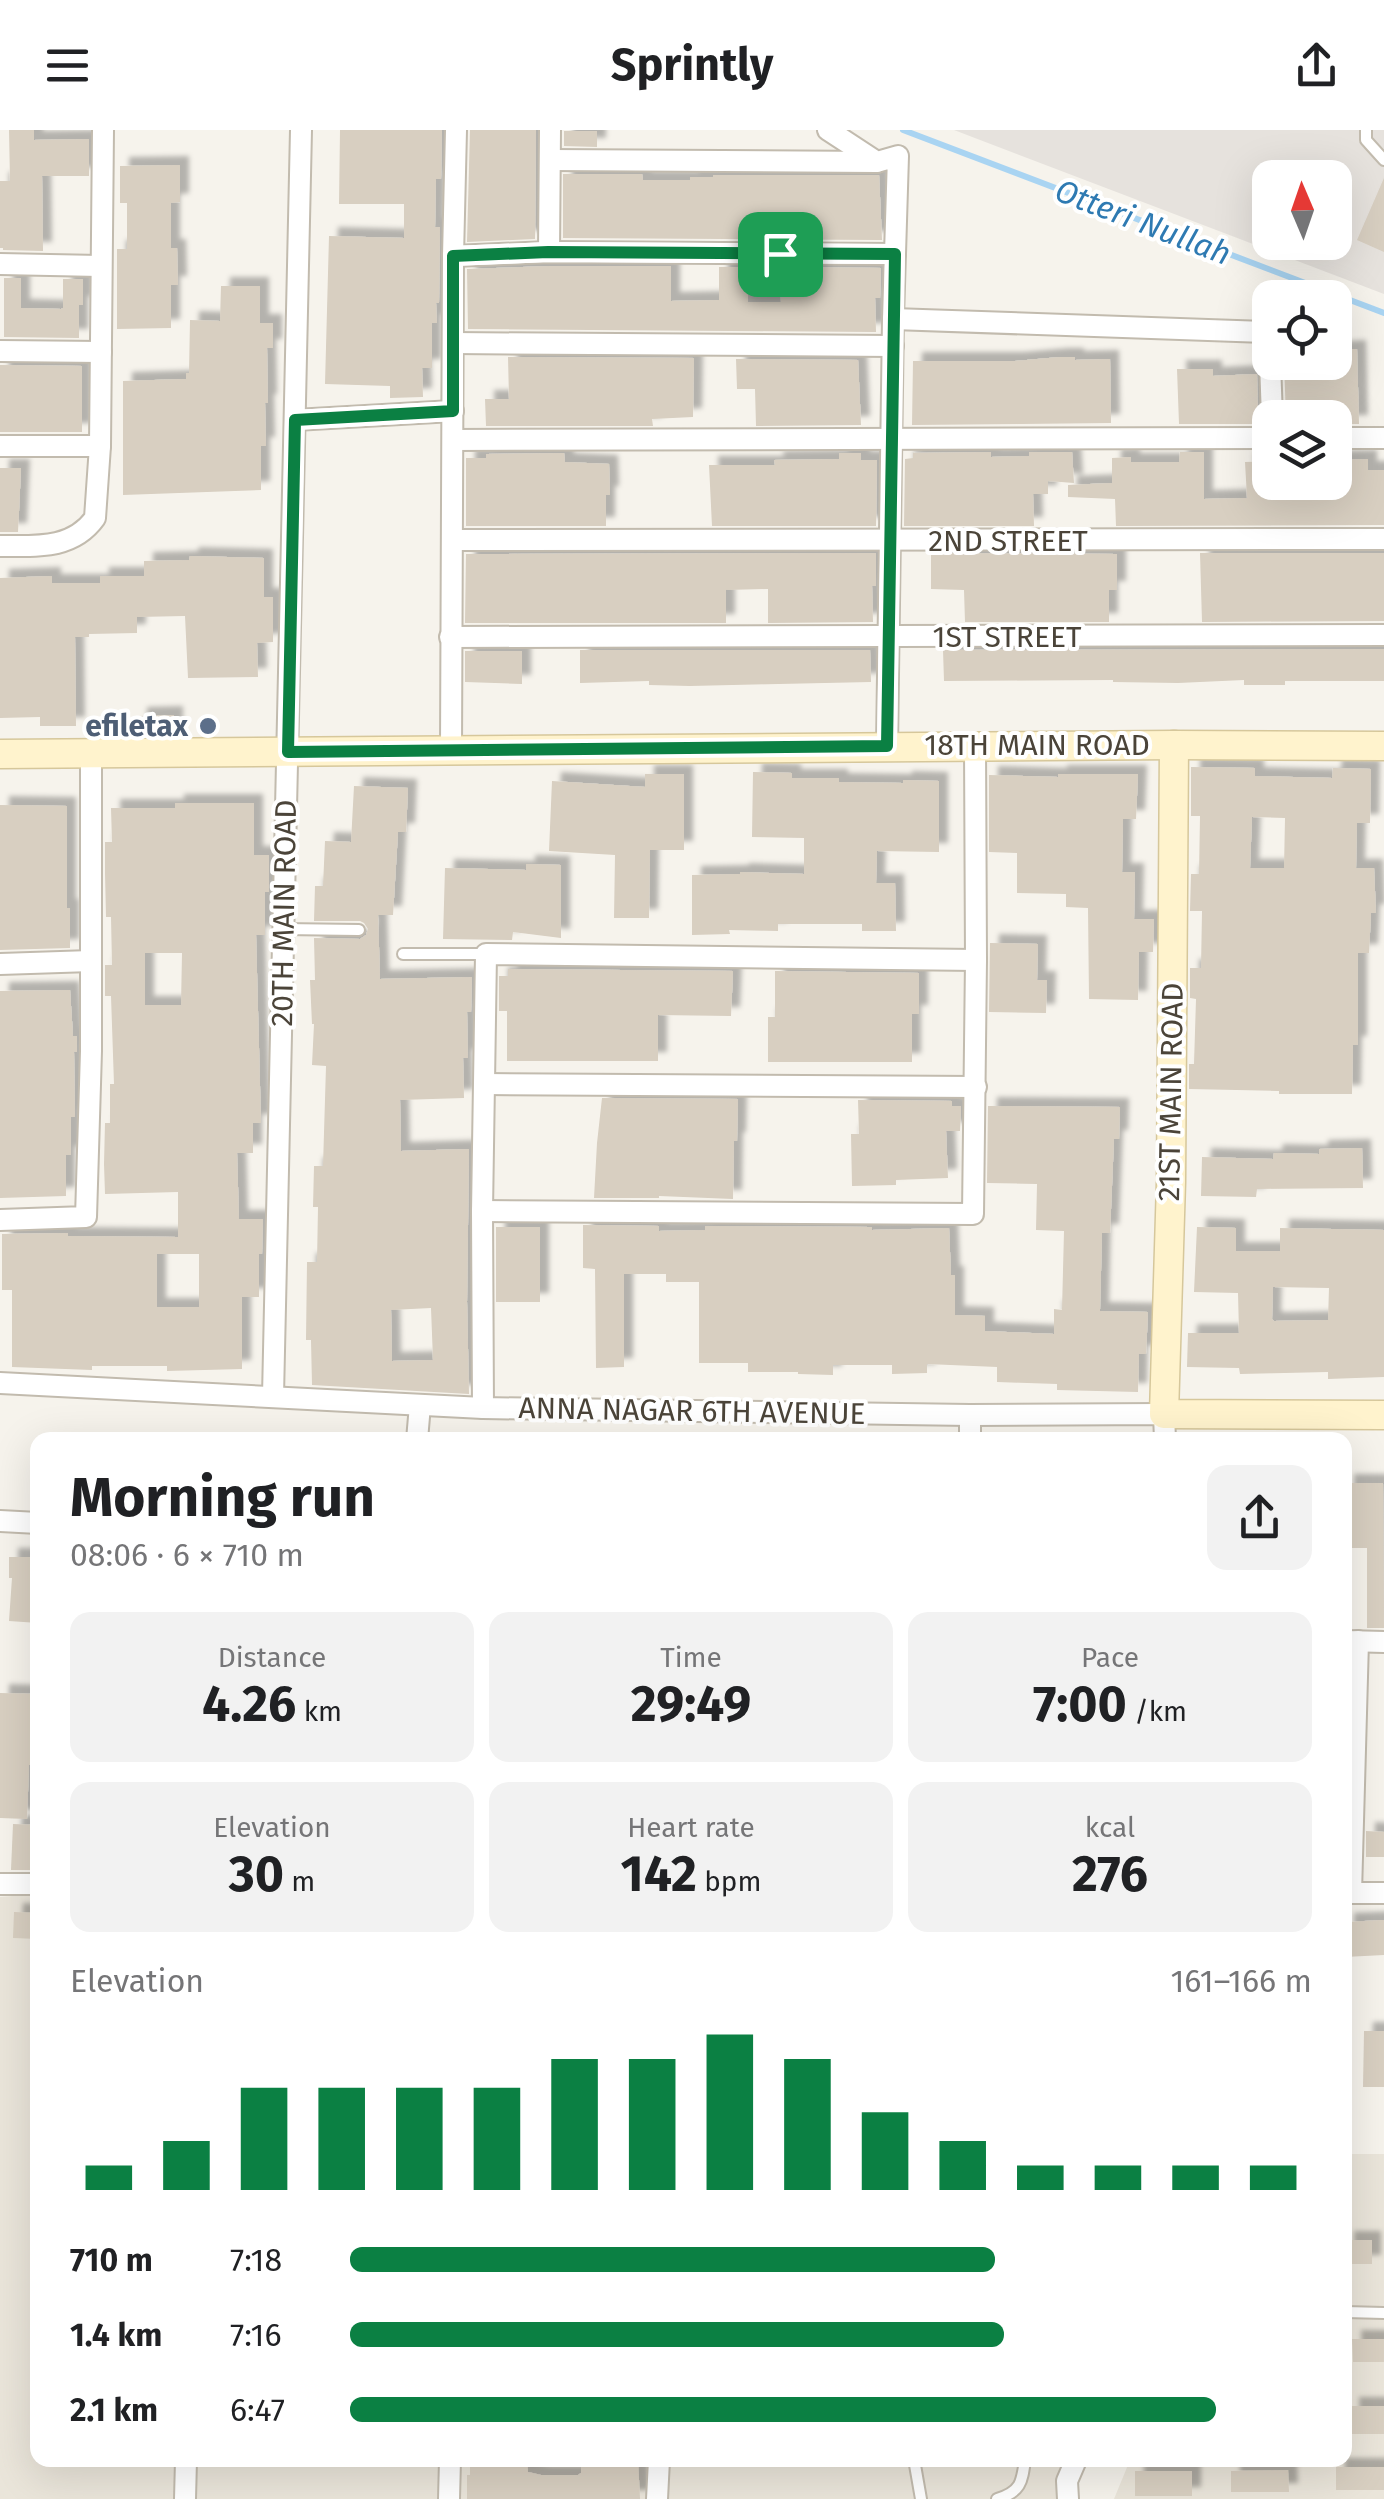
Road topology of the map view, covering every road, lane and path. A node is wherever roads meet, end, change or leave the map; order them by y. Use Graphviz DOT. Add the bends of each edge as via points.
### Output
graph roads {
  1 [pos="103,130"];
  2 [pos="301,130"];
  3 [pos="456,130"];
  4 [pos="550,130"];
  5 [pos="828,130"];
  6 [pos="1366,130"];
  7 [pos="550,160"];
  8 [pos="1384,160"];
  9 [pos="877,162"];
  10 [pos="548,252"];
  11 [pos="895,254"];
  12 [pos="453,256"];
  13 [pos="0,264"];
  14 [pos="100,266"];
  15 [pos="893,319"];
  16 [pos="1252,332"];
  17 [pos="453,343"];
  18 [pos="894,346"];
  19 [pos="0,351"];
  20 [pos="101,352"];
  21 [pos="453,411"];
  22 [pos="295,420"];
  23 [pos="1252,438"];
  24 [pos="1352,438"];
  25 [pos="1384,438"];
  26 [pos="893,439"];
  27 [pos="452,440"];
  28 [pos="0,446"];
  29 [pos="100,446"];
  30 [pos="1384,539"];
  31 [pos="452,540"];
  32 [pos="891,541"];
  33 [pos="0,546"];
  34 [pos="1384,636"];
  35 [pos="450,637"];
  36 [pos="888,637"];
  37 [pos="1174,745"];
  38 [pos="887,746"];
  39 [pos="975,746"];
  40 [pos="1384,746"];
  41 [pos="451,750"];
  42 [pos="288,752"];
  43 [pos="91,753"];
  44 [pos="0,754"];
  45 [pos="283,928"];
  46 [pos="359,930"];
  47 [pos="403,954"];
  48 [pos="486,954"];
  49 [pos="976,960"];
  50 [pos="91,962"];
  51 [pos="0,964"];
  52 [pos="485,1084"];
  53 [pos="976,1087"];
  54 [pos="482,1211"];
  55 [pos="0,1220"];
  56 [pos="0,1383"];
  57 [pos="273,1396"];
  58 [pos="420,1405"];
  59 [pos="483,1408"];
  60 [pos="970,1414"];
  61 [pos="1384,1415"];
  62 [pos="1165,1427"];
  63 [pos="418,1432"];
  64 [pos="970,1432"];
  65 [pos="0,1520"];
  66 [pos="30,1522"];
  67 [pos="1352,1641"];
  68 [pos="1384,1642"];
  69 [pos="0,1884"];
  70 [pos="30,1884"];
  71 [pos="1352,1893"];
  72 [pos="1384,1893"];
  73 [pos="1352,2312"];
  74 [pos="1384,2313"];
  75 [pos="186,2467"];
  76 [pos="450,2467"];
  77 [pos="659,2467"];
  78 [pos="915,2467"];
  79 [pos="1024,2467"];
  80 [pos="1073,2467"];
  81 [pos="185,2499"];
  82 [pos="450,2499"];
  83 [pos="657,2499"];
  84 [pos="921,2499"];
  85 [pos="997,2499"];
  86 [pos="1068,2499"];
  1 -- 14 [label="street"];
  2 -- 22 [label="street, 20TH MAIN ROAD"];
  3 -- 12 [label="street"];
  4 -- 7 [label="street"];
  5 -- 9 [label="street"];
  6 -- 8 [label="lane" via="1366,140"];
  7 -- 9 [label="street"];
  7 -- 10 [label="street"];
  9 -- 11 [label="street" via="898,156"];
  10 -- 11 [label="street"];
  10 -- 12 [label="street"];
  11 -- 15 [label="street"];
  12 -- 17 [label="street"];
  13 -- 14 [label="street"];
  14 -- 20 [label="street"];
  15 -- 16 [label="street"];
  15 -- 18 [label="street"];
  17 -- 18 [label="street"];
  17 -- 21 [label="street"];
  18 -- 26 [label="street"];
  19 -- 20 [label="street"];
  20 -- 29 [label="street"];
  21 -- 22 [label="street"];
  21 -- 27 [label="street"];
  22 -- 42 [label="street, 20TH MAIN ROAD"];
  23 -- 26 [label="street"];
  24 -- 25 [label="street"];
  26 -- 27 [label="street"];
  26 -- 32 [label="street"];
  27 -- 31 [label="street"];
  28 -- 29 [label="street"];
  29 -- 33 [label="street" via="95,518 88,528 54,546"];
  30 -- 32 [label="street, 2ND STREET"];
  31 -- 32 [label="street, 2ND STREET"];
  31 -- 35 [label="street"];
  32 -- 36 [label="street"];
  34 -- 36 [label="street, 1ST STREET"];
  35 -- 36 [label="street, 1ST STREET"];
  35 -- 41 [label="street"];
  36 -- 38 [label="street"];
  37 -- 39 [label="street, 18TH MAIN ROAD"];
  37 -- 40 [label="street, 18TH MAIN ROAD"];
  37 -- 62 [label="street, 21ST MAIN ROAD"];
  38 -- 39 [label="street, 18TH MAIN ROAD"];
  38 -- 41 [label="street, 18TH MAIN ROAD"];
  39 -- 49 [label="street"];
  41 -- 42 [label="street, 18TH MAIN ROAD"];
  42 -- 43 [label="street, 18TH MAIN ROAD"];
  42 -- 45 [label="street, 20TH MAIN ROAD"];
  43 -- 44 [label="street, 18TH MAIN ROAD"];
  43 -- 50 [label="street"];
  45 -- 46 [label="lane"];
  45 -- 57 [label="street, 20TH MAIN ROAD"];
  47 -- 48 [label="lane"];
  48 -- 49 [label="street"];
  48 -- 52 [label="street"];
  49 -- 53 [label="street"];
  50 -- 51 [label="street"];
  50 -- 55 [label="street" via="86,1217"];
  52 -- 53 [label="street"];
  52 -- 54 [label="street"];
  53 -- 54 [label="street" via="973,1214"];
  54 -- 59 [label="street"];
  56 -- 57 [label="street, ANNA NAGAR 6TH AVENUE"];
  57 -- 58 [label="street, ANNA NAGAR 6TH AVENUE"];
  58 -- 59 [label="street, ANNA NAGAR 6TH AVENUE"];
  58 -- 63 [label="street"];
  59 -- 60 [label="street, ANNA NAGAR 6TH AVENUE"];
  60 -- 62 [label="street, ANNA NAGAR 6TH AVENUE"];
  60 -- 64 [label="street"];
  61 -- 62 [label="street, ANNA NAGAR 6TH AVENUE"];
  65 -- 66 [label="street"];
  67 -- 68 [label="street"];
  69 -- 70 [label="street"];
  71 -- 72 [label="street"];
  73 -- 74 [label="lane"];
  75 -- 81 [label="street"];
  76 -- 82 [label="street"];
  77 -- 83 [label="street"];
  78 -- 84 [label="lane"];
  79 -- 85 [label="lane" via="1021,2484"];
  80 -- 86 [label="street"];
}
